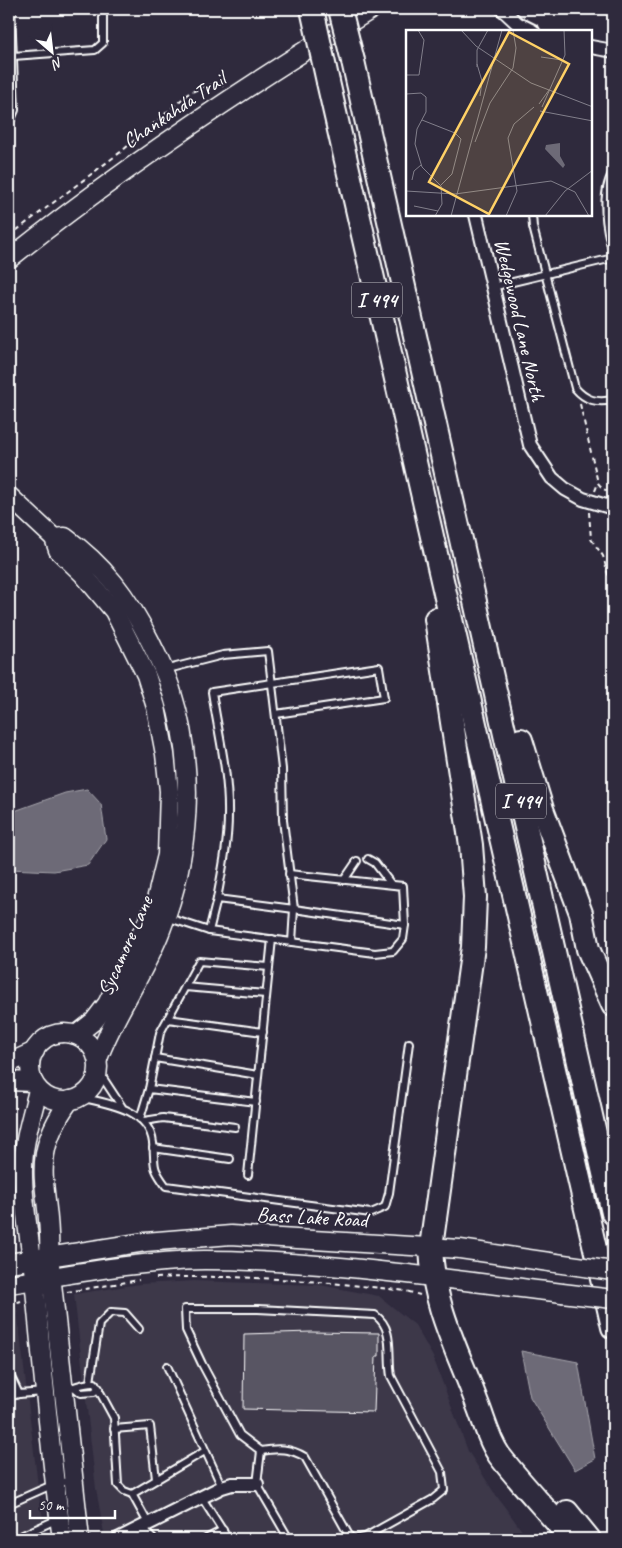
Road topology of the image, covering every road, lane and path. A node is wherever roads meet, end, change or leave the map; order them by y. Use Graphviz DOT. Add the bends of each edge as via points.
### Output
graph roads {
  1 [pos="11,9"];
  2 [pos="103,9"];
  3 [pos="312,9"];
  4 [pos="340,9"];
  5 [pos="372,9"];
  6 [pos="502,9"];
  7 [pos="515,27"];
  8 [pos="528,30"];
  9 [pos="10,36"];
  10 [pos="592,47"];
  11 [pos="613,51"];
  12 [pos="13,56"];
  13 [pos="9,124"];
  14 [pos="613,172"];
  15 [pos="476,216"];
  16 [pos="532,216"];
  17 [pos="613,253"];
  18 [pos="613,258"];
  19 [pos="9,259"];
  20 [pos="544,274"];
  21 [pos="492,287"];
  22 [pos="581,396"];
  23 [pos="613,400"];
  24 [pos="598,483"];
  25 [pos="613,493"];
  26 [pos="9,496"];
  27 [pos="591,502"];
  28 [pos="613,508"];
  29 [pos="428,519"];
  30 [pos="458,521"];
  31 [pos="54,538"];
  32 [pos="613,592"];
  33 [pos="164,670"];
  34 [pos="146,675"];
  35 [pos="272,684"];
  36 [pos="276,714"];
  37 [pos="368,859"];
  38 [pos="357,861"];
  39 [pos="288,874"];
  40 [pos="344,880"];
  41 [pos="391,884"];
  42 [pos="217,899"];
  43 [pos="294,909"];
  44 [pos="581,913"];
  45 [pos="159,915"];
  46 [pos="405,925"];
  47 [pos="209,931"];
  48 [pos="272,939"];
  49 [pos="292,942"];
  50 [pos="269,967"];
  51 [pos="613,974"];
  52 [pos="185,987"];
  53 [pos="266,994"];
  54 [pos="613,1005"];
  55 [pos="168,1019"];
  56 [pos="263,1032"];
  57 [pos="76,1035"];
  58 [pos="409,1043"];
  59 [pos="35,1051"];
  60 [pos="155,1058"];
  61 [pos="9,1063"];
  62 [pos="98,1065"];
  63 [pos="258,1075"];
  64 [pos="9,1081"];
  65 [pos="35,1086"];
  66 [pos="149,1089"];
  67 [pos="74,1098"];
  68 [pos="256,1102"];
  69 [pos="122,1107"];
  70 [pos="142,1120"];
  71 [pos="235,1127"];
  72 [pos="153,1148"];
  73 [pos="230,1159"];
  74 [pos="248,1175"];
  75 [pos="613,1213"];
  76 [pos="431,1247"];
  77 [pos="41,1258"];
  78 [pos="9,1264"];
  79 [pos="613,1271"];
  80 [pos="154,1278"];
  81 [pos="43,1279"];
  82 [pos="145,1279"];
  83 [pos="9,1284"];
  84 [pos="435,1286"];
  85 [pos="71,1292"];
  86 [pos="613,1299"];
  87 [pos="613,1328"];
  88 [pos="139,1329"];
  89 [pos="167,1366"];
  90 [pos="9,1373"];
  91 [pos="90,1382"];
  92 [pos="98,1388"];
  93 [pos="70,1389"];
  94 [pos="44,1392"];
  95 [pos="19,1394"];
  96 [pos="9,1397"];
  97 [pos="478,1403"];
  98 [pos="114,1429"];
  99 [pos="205,1450"];
  100 [pos="261,1451"];
  101 [pos="156,1479"];
  102 [pos="74,1480"];
  103 [pos="54,1484"];
  104 [pos="257,1484"];
  105 [pos="222,1488"];
  106 [pos="132,1494"];
  107 [pos="202,1498"];
  108 [pos="9,1504"];
  109 [pos="59,1519"];
  110 [pos="223,1530"];
  111 [pos="145,1531"];
  112 [pos="18,1538"];
  113 [pos="62,1539"];
  114 [pos="80,1539"];
  115 [pos="118,1539"];
  116 [pos="154,1539"];
  117 [pos="206,1539"];
  118 [pos="228,1539"];
  119 [pos="289,1539"];
  120 [pos="353,1539"];
  121 [pos="570,1539"];
  122 [pos="589,1539"];
  1 -- 9 [label="lane"];
  2 -- 12 [label="lane" via="103,43 95,50"];
  3 -- 29 [label="highway, I 494, bridge"];
  4 -- 30 [label="highway, I 494, bridge"];
  5 -- 19 [label="street, Chankahda Trail" via="215,108 100,189"];
  6 -- 7 [label="street"];
  7 -- 8 [label="street"];
  9 -- 12 [label="lane"];
  10 -- 11 [label="street"];
  12 -- 13 [label="lane" via="15,110"];
  14 -- 17 [label="lane" via="607,188 606,223"];
  15 -- 21 [label="street, Wedgewood Lane North"];
  16 -- 20 [label="lane"];
  18 -- 20 [label="lane"];
  20 -- 21 [label="lane"];
  20 -- 22 [label="lane" via="571,380"];
  21 -- 27 [label="street, Wedgewood Lane North" via="526,434 552,478 575,496"];
  22 -- 23 [label="lane" via="596,402"];
  22 -- 24 [label="path" via="582,416"];
  24 -- 25 [label="path"];
  24 -- 27 [label="path"];
  26 -- 31 [label="street, Sycamore Lane"];
  27 -- 28 [label="street, Wedgewood Lane North"];
  27 -- 32 [label="path" via="589,530 604,561"];
  29 -- 76 [label="highway" via="428,571 471,845 475,898 473,947"];
  29 -- 87 [label="highway, I 494"];
  30 -- 44 [label="highway" via="539,800"];
  30 -- 75 [label="highway, I 494"];
  31 -- 33 [label="street, Sycamore Lane" via="65,537 105,570 132,608"];
  31 -- 34 [label="street, Sycamore Lane" via="58,550 114,611"];
  33 -- 34 [label="lane"];
  33 -- 35 [label="lane" via="223,655 268,651"];
  33 -- 45 [label="street, Sycamore Lane" via="173,694 184,750 187,792 185,836 174,888"];
  34 -- 45 [label="street, Sycamore Lane" via="164,744 169,791 168,855"];
  35 -- 36 [label="lane"];
  35 -- 36 [label="lane" via="379,668 384,698"];
  35 -- 42 [label="lane" via="212,692 228,814"];
  36 -- 39 [label="lane"];
  37 -- 41 [label="lane"];
  38 -- 40 [label="lane"];
  39 -- 40 [label="lane"];
  39 -- 43 [label="lane"];
  40 -- 41 [label="lane"];
  41 -- 46 [label="lane" via="403,886"];
  42 -- 43 [label="lane"];
  42 -- 47 [label="lane"];
  43 -- 46 [label="lane"];
  43 -- 49 [label="lane"];
  44 -- 51 [label="highway"];
  44 -- 54 [label="highway" via="588,948"];
  45 -- 47 [label="lane"];
  45 -- 57 [label="street, Sycamore Lane" via="107,1004 94,1021"];
  45 -- 62 [label="street, Sycamore Lane" via="161,931 105,1038"];
  46 -- 49 [label="lane" via="403,939 393,951 375,953"];
  47 -- 48 [label="lane"];
  48 -- 49 [label="lane"];
  48 -- 50 [label="lane"];
  50 -- 52 [label="lane" via="200,960"];
  50 -- 53 [label="lane"];
  52 -- 53 [label="lane"];
  52 -- 55 [label="lane"];
  53 -- 56 [label="lane"];
  55 -- 56 [label="lane"];
  55 -- 60 [label="lane" via="160,1033"];
  56 -- 63 [label="lane"];
  57 -- 59 [label="street" via="58,1034"];
  57 -- 62 [label="street" via="90,1044"];
  58 -- 72 [label="lane" via="389,1193 385,1206 371,1213 166,1186 154,1169"];
  59 -- 61 [label="street"];
  59 -- 65 [label="street" via="30,1066"];
  60 -- 63 [label="lane"];
  60 -- 66 [label="lane"];
  62 -- 67 [label="street" via="93,1087"];
  62 -- 69 [label="lane"];
  63 -- 68 [label="lane"];
  64 -- 65 [label="street"];
  65 -- 67 [label="street" via="43,1096 54,1100"];
  65 -- 77 [label="street" via="23,1168 26,1220"];
  66 -- 68 [label="lane"];
  66 -- 70 [label="lane"];
  67 -- 69 [label="lane"];
  67 -- 77 [label="street" via="49,1132 44,1152 42,1168 50,1239"];
  68 -- 74 [label="lane"];
  69 -- 70 [label="lane"];
  70 -- 71 [label="lane" via="163,1118"];
  70 -- 72 [label="lane" via="153,1140"];
  72 -- 73 [label="lane"];
  76 -- 77 [label="street, Bass Lake Road" via="231,1235 145,1242"];
  76 -- 79 [label="street, Bass Lake Road, bridge"];
  76 -- 84 [label="highway"];
  77 -- 78 [label="street, Bass Lake Road"];
  77 -- 81 [label="street"];
  80 -- 84 [label="path" via="215,1276"];
  81 -- 83 [label="street"];
  81 -- 84 [label="street" via="148,1263 203,1260 290,1263"];
  81 -- 93 [label="street"];
  81 -- 94 [label="street"];
  82 -- 85 [label="path"];
  84 -- 86 [label="street, bridge"];
  84 -- 97 [label="highway" via="445,1326"];
  88 -- 91 [label="lane" via="125,1313 111,1312 104,1317 99,1324"];
  89 -- 99 [label="lane"];
  90 -- 95 [label="lane"];
  91 -- 92 [label="lane" via="95,1382"];
  91 -- 93 [label="lane"];
  92 -- 93 [label="lane" via="94,1392 81,1393"];
  92 -- 98 [label="lane" via="114,1418"];
  93 -- 94 [label="lane"];
  93 -- 102 [label="street"];
  94 -- 95 [label="lane"];
  94 -- 103 [label="street"];
  95 -- 96 [label="lane"];
  97 -- 121 [label="highway" via="486,1431 498,1454"];
  97 -- 122 [label="highway"];
  98 -- 101 [label="lane" via="150,1426"];
  98 -- 106 [label="lane" via="118,1485"];
  99 -- 101 [label="lane"];
  99 -- 105 [label="lane"];
  100 -- 104 [label="lane"];
  100 -- 120 [label="lane" via="276,1448 294,1450 305,1457"];
  100 -- 120 [label="lane" via="240,1435 186,1330 185,1309 375,1315 382,1320 388,1329 391,1376 442,1472 444,1490 365,1537"];
  101 -- 106 [label="lane"];
  102 -- 103 [label="lane"];
  102 -- 114 [label="street"];
  103 -- 108 [label="lane"];
  103 -- 109 [label="street"];
  104 -- 105 [label="street" via="232,1484"];
  104 -- 119 [label="lane"];
  105 -- 107 [label="street"];
  106 -- 111 [label="lane"];
  107 -- 110 [label="lane"];
  107 -- 111 [label="street"];
  109 -- 112 [label="lane"];
  109 -- 113 [label="street"];
  110 -- 117 [label="lane"];
  110 -- 118 [label="lane"];
  111 -- 115 [label="street"];
  111 -- 116 [label="lane"];
}
